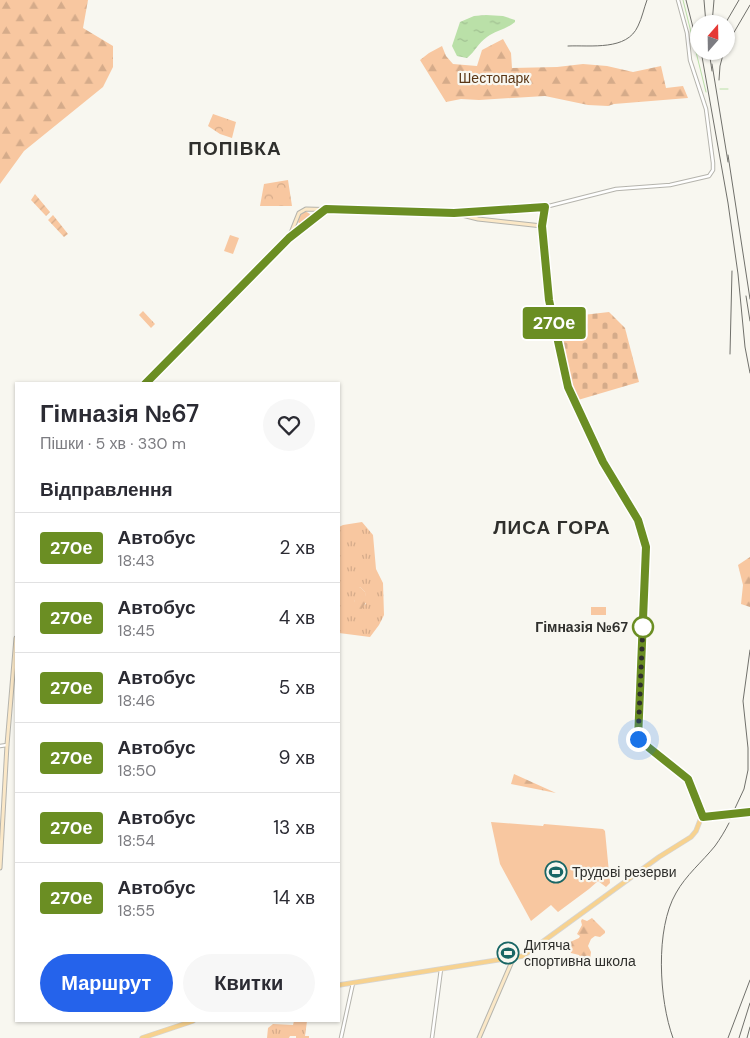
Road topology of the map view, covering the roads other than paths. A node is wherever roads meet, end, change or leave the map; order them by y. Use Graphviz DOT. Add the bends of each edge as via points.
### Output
graph roads {
  1 [pos="678,0"];
  2 [pos="545,207"];
  3 [pos="326,209"];
  4 [pos="454,213"];
  5 [pos="310,214"];
  6 [pos="296,223"];
  7 [pos="542,226"];
  8 [pos="303,227"];
  9 [pos="289,238"];
  10 [pos="147,382"];
  11 [pos="15,650"];
  12 [pos="7,745"];
  13 [pos="0,746"];
  14 [pos="750,812"];
  15 [pos="703,817"];
  16 [pos="0,868"];
  17 [pos="513,959"];
  18 [pos="441,969"];
  19 [pos="354,982"];
  20 [pos="340,985"];
  21 [pos="190,1022"];
  22 [pos="142,1038"];
  23 [pos="341,1038"];
  24 [pos="432,1038"];
  25 [pos="479,1038"];
  1 -- 2 [label="street" via="690,60 706,109 713,170 709,176 670,185 616,189"];
  2 -- 4 [label="street"];
  2 -- 7 [label="street"];
  3 -- 4 [label="main road"];
  3 -- 5 [label="main road"];
  3 -- 5 [label="main road"];
  4 -- 7 [label="main road"];
  5 -- 6 [label="main road" via="304,210 299,213"];
  5 -- 8 [label="main road"];
  6 -- 8 [label="main road"];
  6 -- 9 [label="main road"];
  7 -- 15 [label="main road" via="549,300 568,387 603,462 638,520 646,547 638,739 688,779"];
  8 -- 9 [label="main road"];
  9 -- 10 [label="main road"];
  11 -- 12 [label="main road"];
  12 -- 13 [label="street"];
  12 -- 16 [label="main road"];
  14 -- 15 [label="main road, bridge"];
  15 -- 17 [label="main road" via="690,837 528,953"];
  17 -- 18 [label="main road"];
  17 -- 25 [label="main road"];
  18 -- 19 [label="main road"];
  18 -- 24 [label="street"];
  19 -- 20 [label="main road"];
  19 -- 23 [label="street"];
  21 -- 22 [label="main road"];
}
